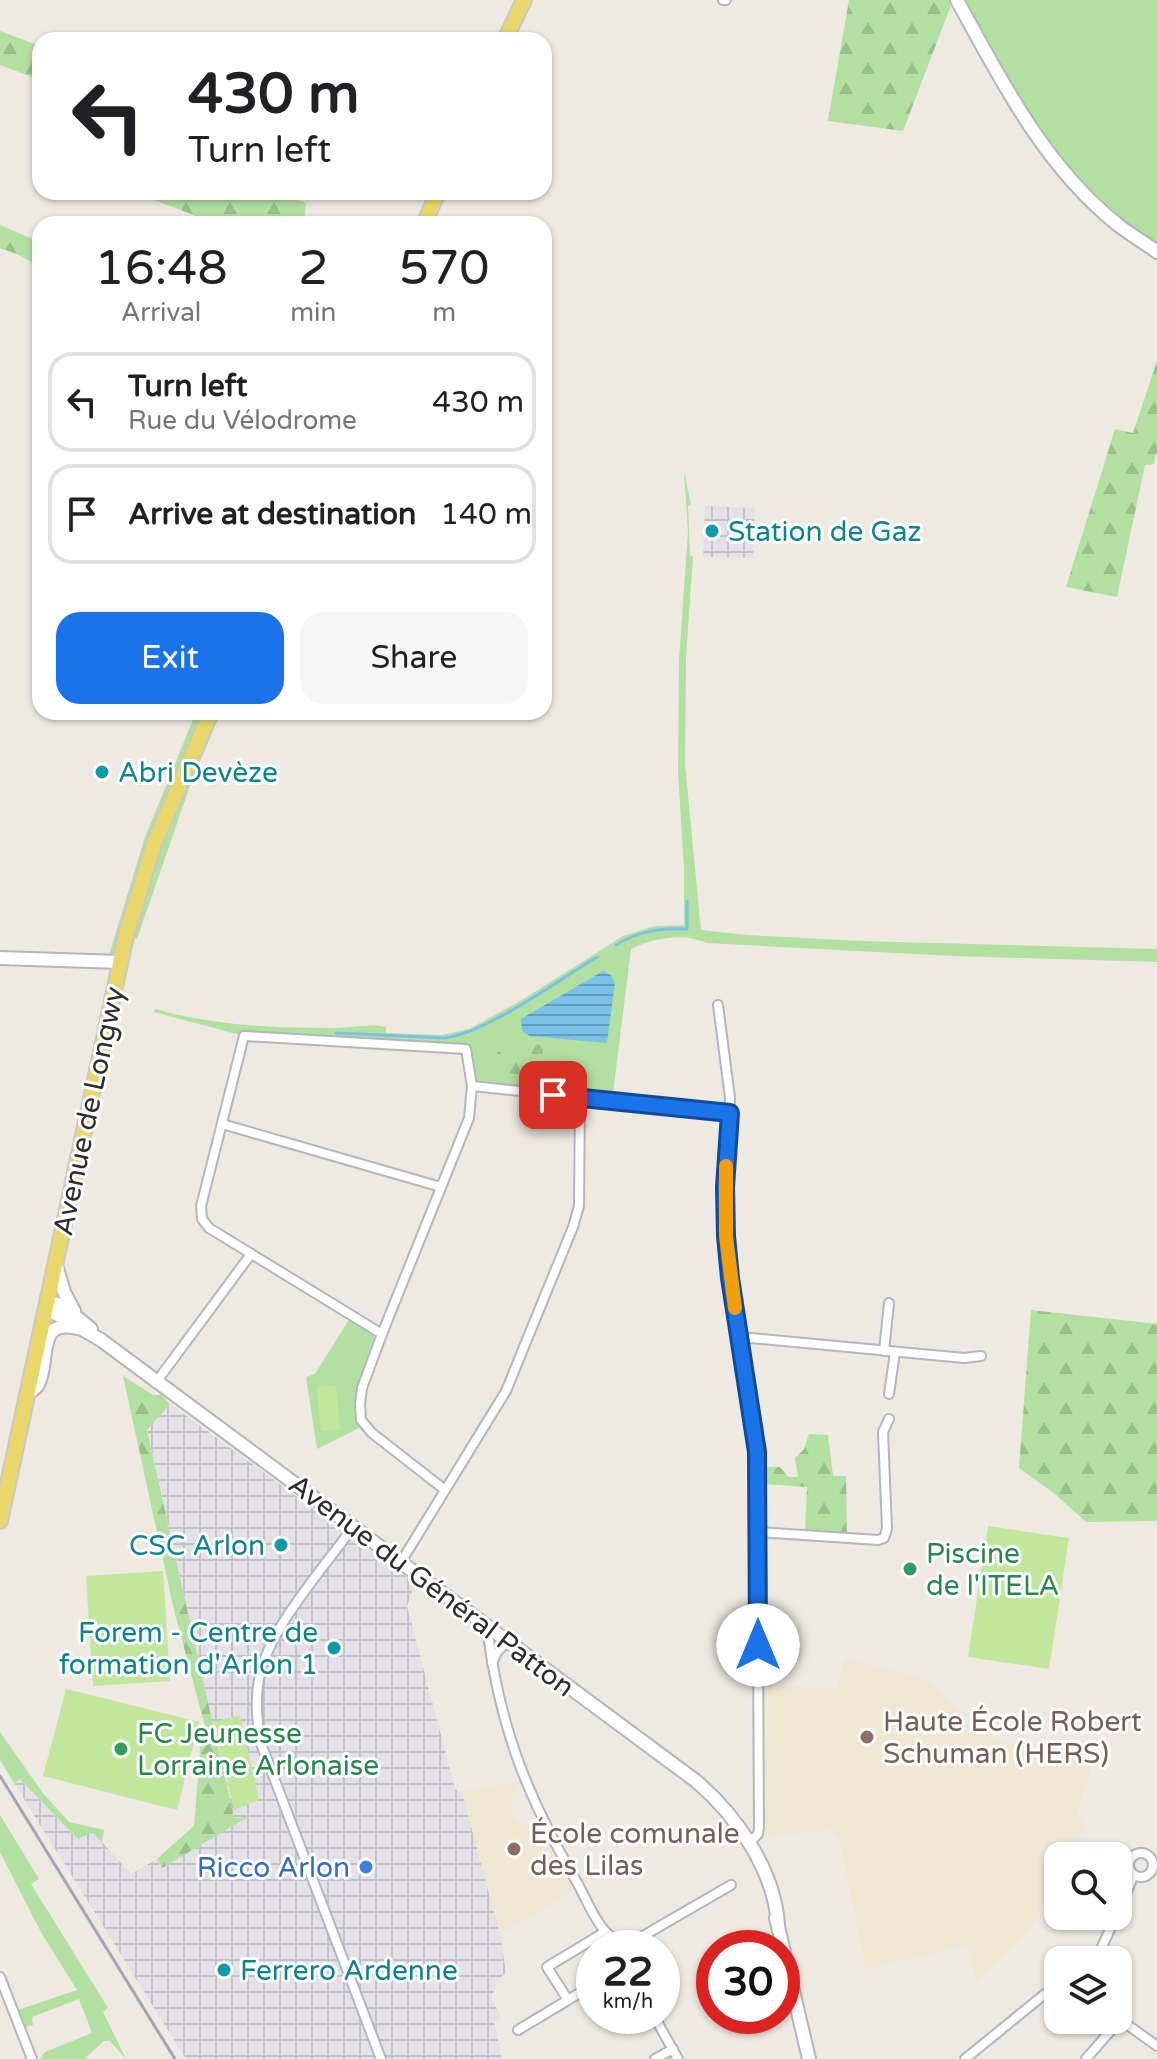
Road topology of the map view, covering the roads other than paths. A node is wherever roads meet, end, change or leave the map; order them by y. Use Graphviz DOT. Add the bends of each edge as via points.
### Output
graph roads {
  1 [pos="518,0"];
  2 [pos="524,0"];
  3 [pos="957,0"];
  4 [pos="507,32"];
  5 [pos="508,32"];
  6 [pos="1157,252"];
  7 [pos="208,720"];
  8 [pos="0,958"];
  9 [pos="120,962"];
  10 [pos="718,1005"];
  11 [pos="472,1086"];
  12 [pos="580,1098"];
  13 [pos="730,1113"];
  14 [pos="222,1124"];
  15 [pos="441,1187"];
  16 [pos="251,1254"];
  17 [pos="56,1263"];
  18 [pos="889,1303"];
  19 [pos="46,1305"];
  20 [pos="75,1314"];
  21 [pos="382,1334"];
  22 [pos="740,1337"];
  23 [pos="101,1340"];
  24 [pos="884,1351"];
  25 [pos="895,1352"];
  26 [pos="981,1356"];
  27 [pos="157,1381"];
  28 [pos="27,1394"];
  29 [pos="889,1394"];
  30 [pos="889,1419"];
  31 [pos="445,1490"];
  32 [pos="0,1521"];
  33 [pos="353,1527"];
  34 [pos="758,1532"];
  35 [pos="401,1562"];
  36 [pos="487,1626"];
  37 [pos="508,1641"];
  38 [pos="492,1664"];
  39 [pos="745,1840"];
  40 [pos="1134,1875"];
  41 [pos="1132,1880"];
  42 [pos="731,1885"];
  43 [pos="604,1930"];
  44 [pos="655,1930"];
  45 [pos="576,1950"];
  46 [pos="0,1977"];
  47 [pos="576,1995"];
  48 [pos="1044,1995"];
  49 [pos="568,2000"];
  50 [pos="1132,2028"];
  51 [pos="518,2030"];
  52 [pos="664,2034"];
  53 [pos="1107,2034"];
  54 [pos="1157,2046"];
  55 [pos="673,2049"];
  56 [pos="32,2059"];
  57 [pos="381,2059"];
  58 [pos="655,2059"];
  59 [pos="678,2059"];
  60 [pos="809,2059"];
  61 [pos="965,2059"];
  62 [pos="1086,2059"];
  1 -- 4 [label="main road"];
  2 -- 5 [label="main road"];
  3 -- 6 [label="main road" via="1009,94 1050,153 1093,202"];
  7 -- 9 [label="main road, Avenue de Longwy" via="154,844"];
  8 -- 9 [label="main road"];
  9 -- 17 [label="main road, Avenue de Longwy"];
  10 -- 13 [label="street"];
  11 -- 12 [label="street"];
  11 -- 14 [label="street" via="466,1049 244,1036"];
  11 -- 15 [label="street" via="469,1118"];
  12 -- 13 [label="street"];
  12 -- 31 [label="street" via="579,1206 573,1227 506,1391"];
  13 -- 22 [label="street" via="726,1236"];
  14 -- 15 [label="street"];
  14 -- 16 [label="street" via="202,1219"];
  15 -- 21 [label="street"];
  16 -- 21 [label="street"];
  16 -- 27 [label="street"];
  17 -- 19 [label="main road, Avenue de Longwy"];
  17 -- 20 [label="main road"];
  18 -- 24 [label="street"];
  19 -- 20 [label="main road" via="62,1305"];
  19 -- 23 [label="main road"];
  19 -- 28 [label="main road, Avenue de Longwy"];
  20 -- 23 [label="main road"];
  21 -- 31 [label="street" via="362,1388 361,1420"];
  22 -- 24 [label="street"];
  22 -- 34 [label="street" via="757,1452"];
  23 -- 27 [label="main road, Avenue du Général Patton"];
  23 -- 28 [label="main road" via="65,1326 54,1329 37,1386"];
  24 -- 25 [label="street"];
  25 -- 26 [label="street"];
  25 -- 29 [label="street"];
  27 -- 33 [label="main road, Avenue du Général Patton"];
  28 -- 32 [label="main road, Avenue de Longwy"];
  30 -- 34 [label="street" via="883,1432 884,1538"];
  31 -- 35 [label="street"];
  33 -- 35 [label="main road, Avenue du Général Patton"];
  33 -- 57 [label="street" via="269,1647 256,1709 260,1741"];
  34 -- 39 [label="street" via="759,1819 758,1834"];
  35 -- 36 [label="main road, Avenue du Général Patton"];
  36 -- 37 [label="main road, Avenue du Général Patton"];
  36 -- 38 [label="street"];
  37 -- 38 [label="street"];
  37 -- 39 [label="main road, Avenue du Général Patton" via="696,1781"];
  38 -- 43 [label="street" via="523,1778"];
  39 -- 60 [label="main road, Avenue du Général Patton" via="771,1885"];
  40 -- 41 [label="street"];
  42 -- 44 [label="street"];
  45 -- 49 [label="street" via="547,1967"];
  46 -- 56 [label="street"];
  47 -- 49 [label="street"];
  48 -- 61 [label="street"];
  49 -- 51 [label="street"];
  50 -- 54 [label="street"];
  52 -- 55 [label="street"];
  53 -- 62 [label="street"];
  55 -- 58 [label="street"];
  55 -- 59 [label="street"];
}
